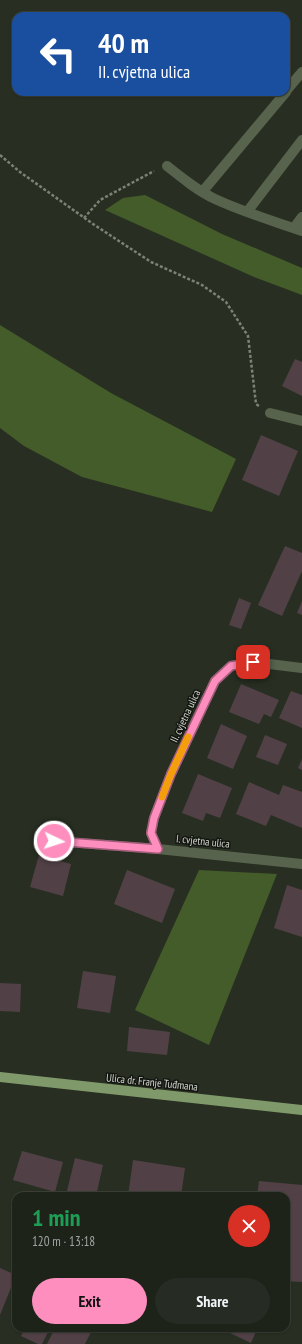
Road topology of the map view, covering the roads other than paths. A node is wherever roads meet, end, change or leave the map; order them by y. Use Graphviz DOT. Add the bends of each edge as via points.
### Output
graph roads {
  1 [pos="302,72"];
  2 [pos="290,87"];
  3 [pos="283,96"];
  4 [pos="302,140"];
  5 [pos="167,166"];
  6 [pos="203,191"];
  7 [pos="247,212"];
  8 [pos="302,217"];
  9 [pos="298,230"];
  10 [pos="270,413"];
  11 [pos="302,421"];
  12 [pos="302,668"];
  13 [pos="54,841"];
  14 [pos="158,849"];
  15 [pos="302,864"];
  16 [pos="0,1077"];
  17 [pos="302,1110"];
  1 -- 2 [label="street"];
  3 -- 6 [label="street"];
  4 -- 7 [label="street"];
  5 -- 6 [label="street"];
  6 -- 7 [label="street" via="214,199"];
  7 -- 9 [label="street"];
  8 -- 9 [label="street"];
  10 -- 11 [label="street"];
  12 -- 14 [label="street, II. cvjetna ulica" via="253,662 231,666 215,681 171,774 154,818 151,833"];
  13 -- 14 [label="street, I. cvjetna ulica"];
  14 -- 15 [label="street, I. cvjetna ulica"];
  16 -- 17 [label="main road, Ulica dr. Franje Tuđmana"];
}
